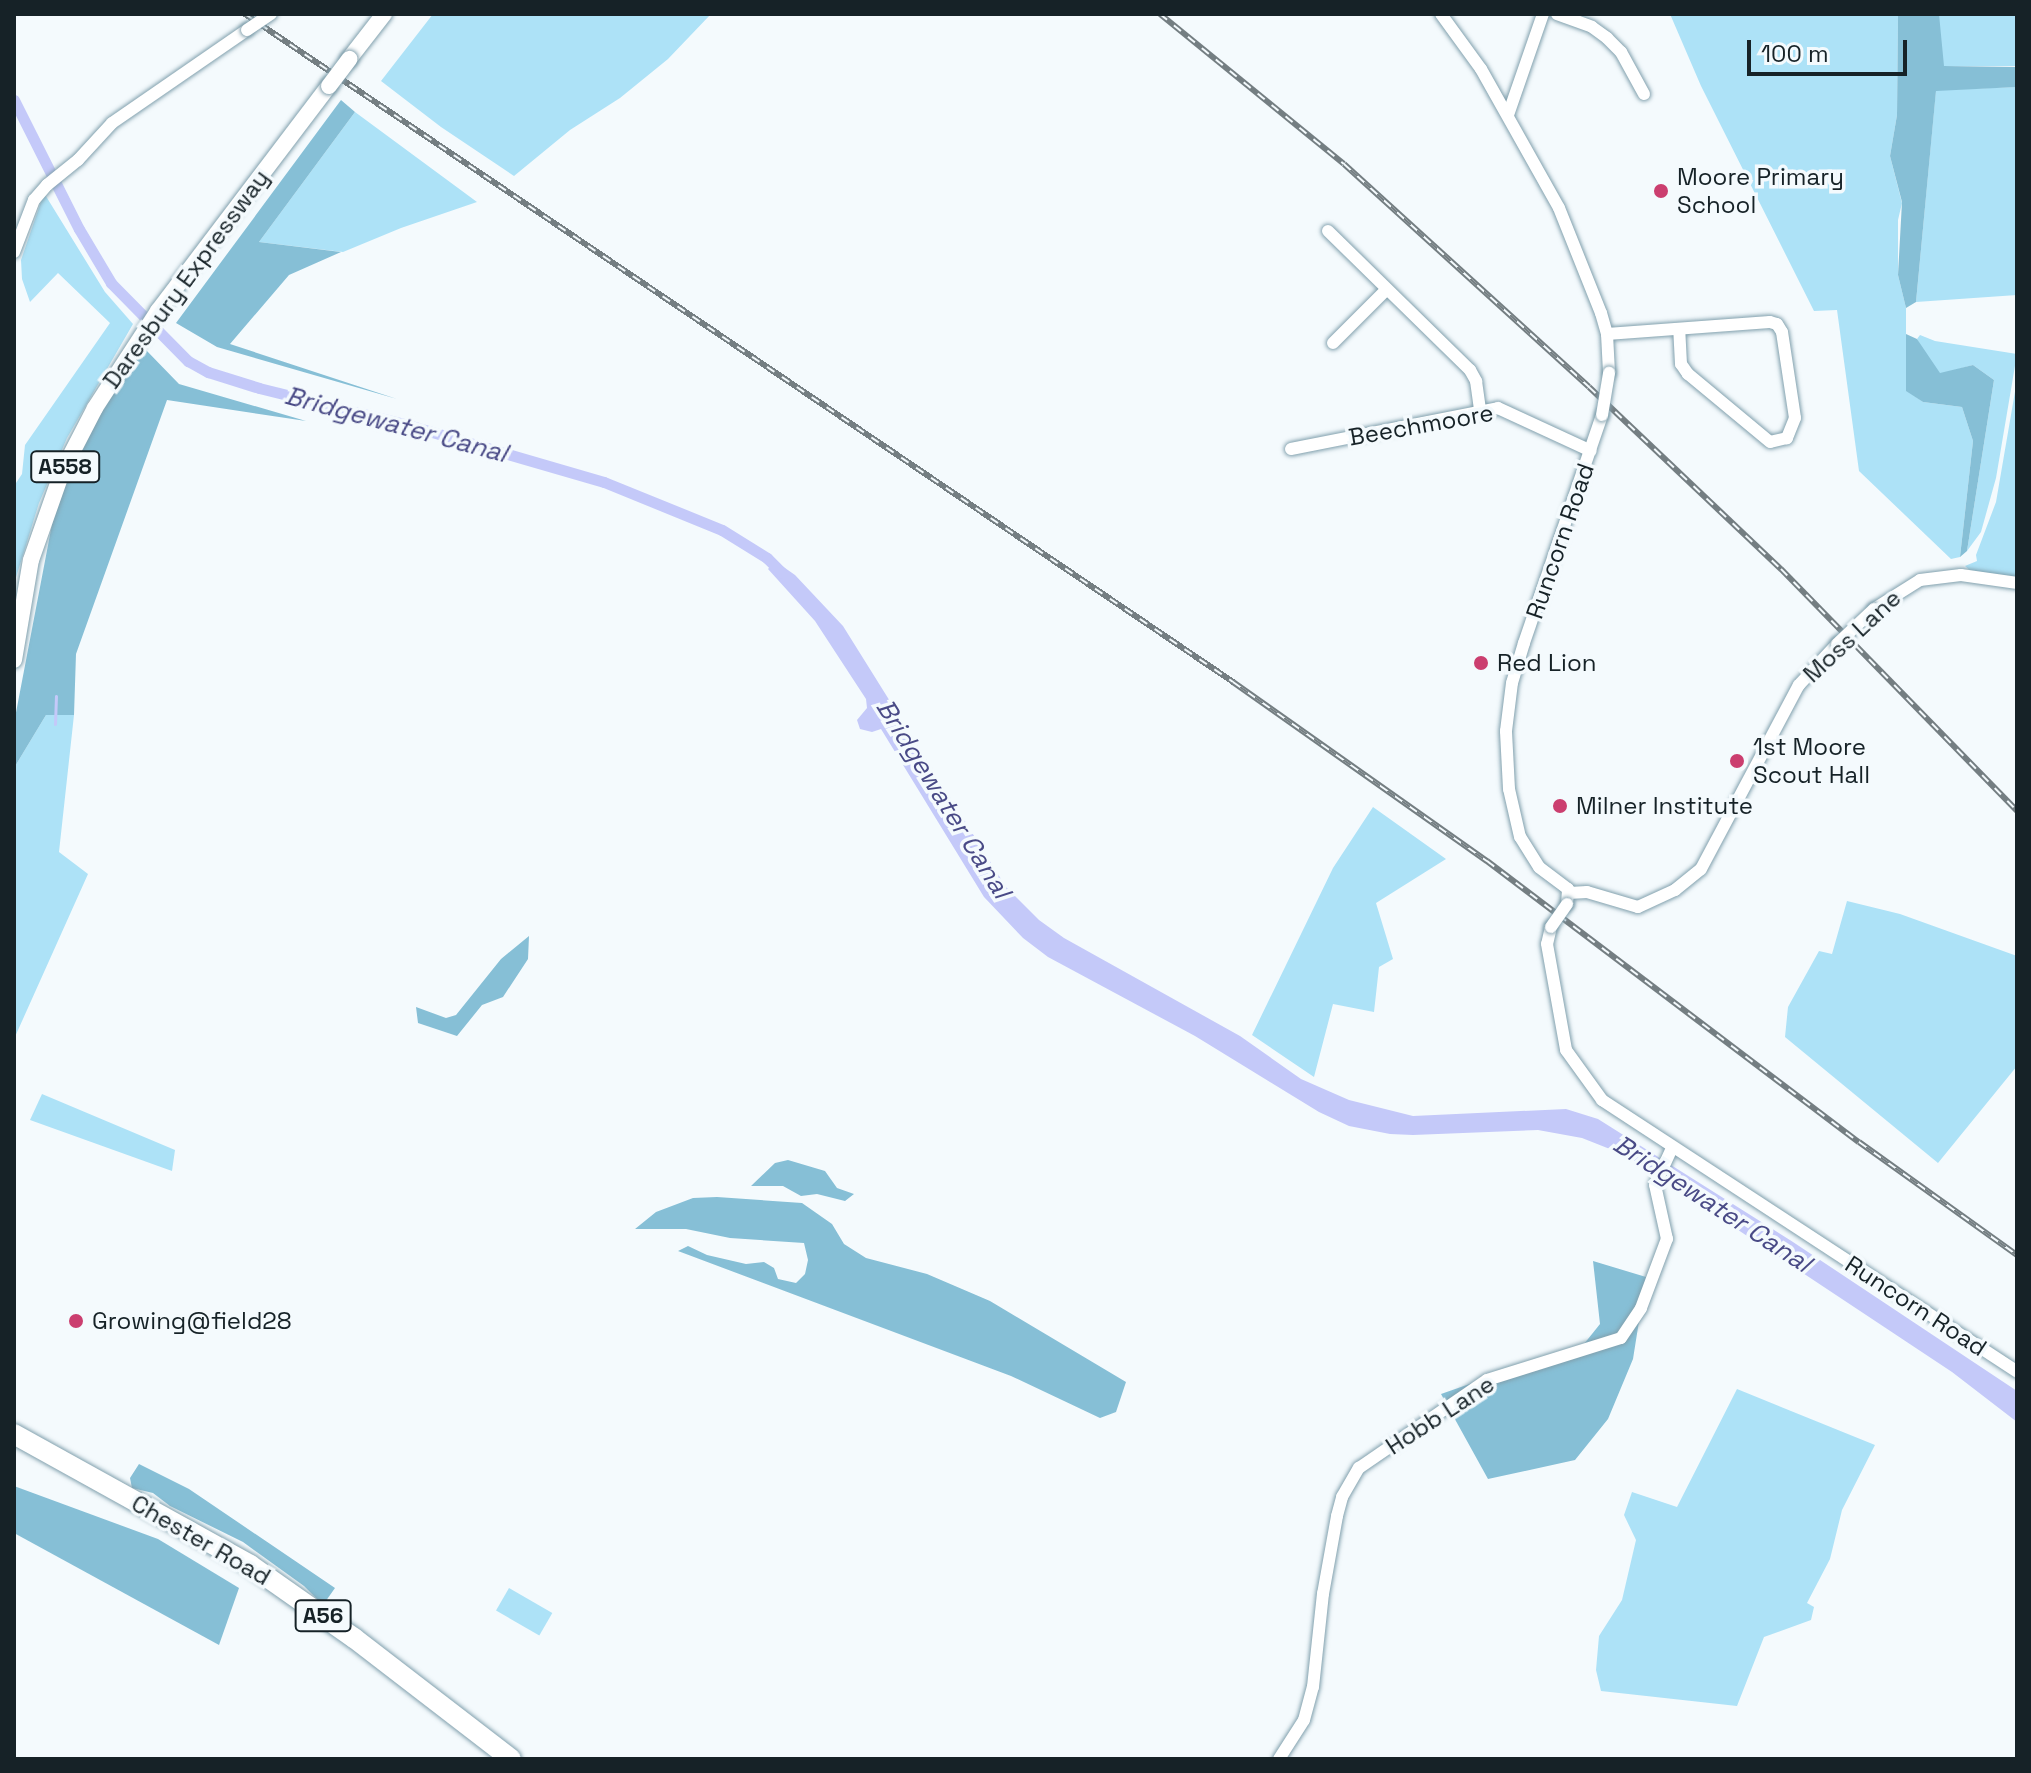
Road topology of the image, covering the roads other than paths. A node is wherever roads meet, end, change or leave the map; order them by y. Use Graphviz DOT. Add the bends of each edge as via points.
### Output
graph roads {
  1 [pos="271,14"];
  2 [pos="376,14"];
  3 [pos="384,14"];
  4 [pos="1441,14"];
  5 [pos="1543,14"];
  6 [pos="1557,14"];
  7 [pos="349,59"];
  8 [pos="1644,94"];
  9 [pos="1508,115"];
  10 [pos="1328,231"];
  11 [pos="14,252"];
  12 [pos="1387,289"];
  13 [pos="1679,329"];
  14 [pos="1607,334"];
  15 [pos="1333,343"];
  16 [pos="1480,410"];
  17 [pos="1291,449"];
  18 [pos="1591,451"];
  19 [pos="2017,583"];
  20 [pos="21,606"];
  21 [pos="14,622"];
  22 [pos="14,660"];
  23 [pos="1568,899"];
  24 [pos="1670,1152"];
  25 [pos="2017,1372"];
  26 [pos="14,1434"];
  27 [pos="14,1449"];
  28 [pos="122,1494"];
  29 [pos="511,1759"];
  30 [pos="1279,1759"];
  1 -- 11 [label="street, bridge" via="112,123 34,200"];
  2 -- 7 [label="main road, Daresbury Expressway / A558"];
  3 -- 7 [label="main road, Daresbury Expressway / A558"];
  4 -- 9 [label="street, Runcorn Road"];
  5 -- 9 [label="street"];
  6 -- 8 [label="street" via="1607,38"];
  7 -- 20 [label="main road, Daresbury Expressway / A558, bridge" via="136,341 95,408 62,472"];
  9 -- 14 [label="street, Runcorn Road" via="1559,208"];
  10 -- 12 [label="street"];
  12 -- 15 [label="street"];
  12 -- 16 [label="street" via="1470,370"];
  13 -- 13 [label="street" via="1777,324 1795,418 1787,438 1770,442 1688,374 1681,364"];
  13 -- 14 [label="street"];
  14 -- 18 [label="street, Runcorn Road, bridge" via="1609,373"];
  16 -- 17 [label="street, Beechmoore"];
  16 -- 18 [label="street, Beechmoore" via="1498,408 1515,414"];
  18 -- 23 [label="street, Runcorn Road" via="1524,643 1506,731 1509,789 1520,837"];
  19 -- 23 [label="street, Moss Lane, bridge" via="1961,575 1920,580 1874,609 1799,685 1701,869 1675,890 1638,907 1587,892"];
  20 -- 21 [label="main road, Daresbury Expressway / A558"];
  20 -- 22 [label="main road, Daresbury Expressway / A558"];
  23 -- 24 [label="street, Runcorn Road, bridge" via="1547,944 1566,1050 1602,1100"];
  24 -- 25 [label="street, Runcorn Road"];
  24 -- 30 [label="street, Hobb Lane" via="1657,1176 1655,1195 1667,1239 1641,1308 1621,1338 1487,1380 1359,1468 1337,1516 1304,1720"];
  26 -- 28 [label="highway, Chester Road / A56"];
  27 -- 28 [label="highway, Chester Road / A56"];
  28 -- 29 [label="highway, Chester Road / A56" via="250,1565"];
}
